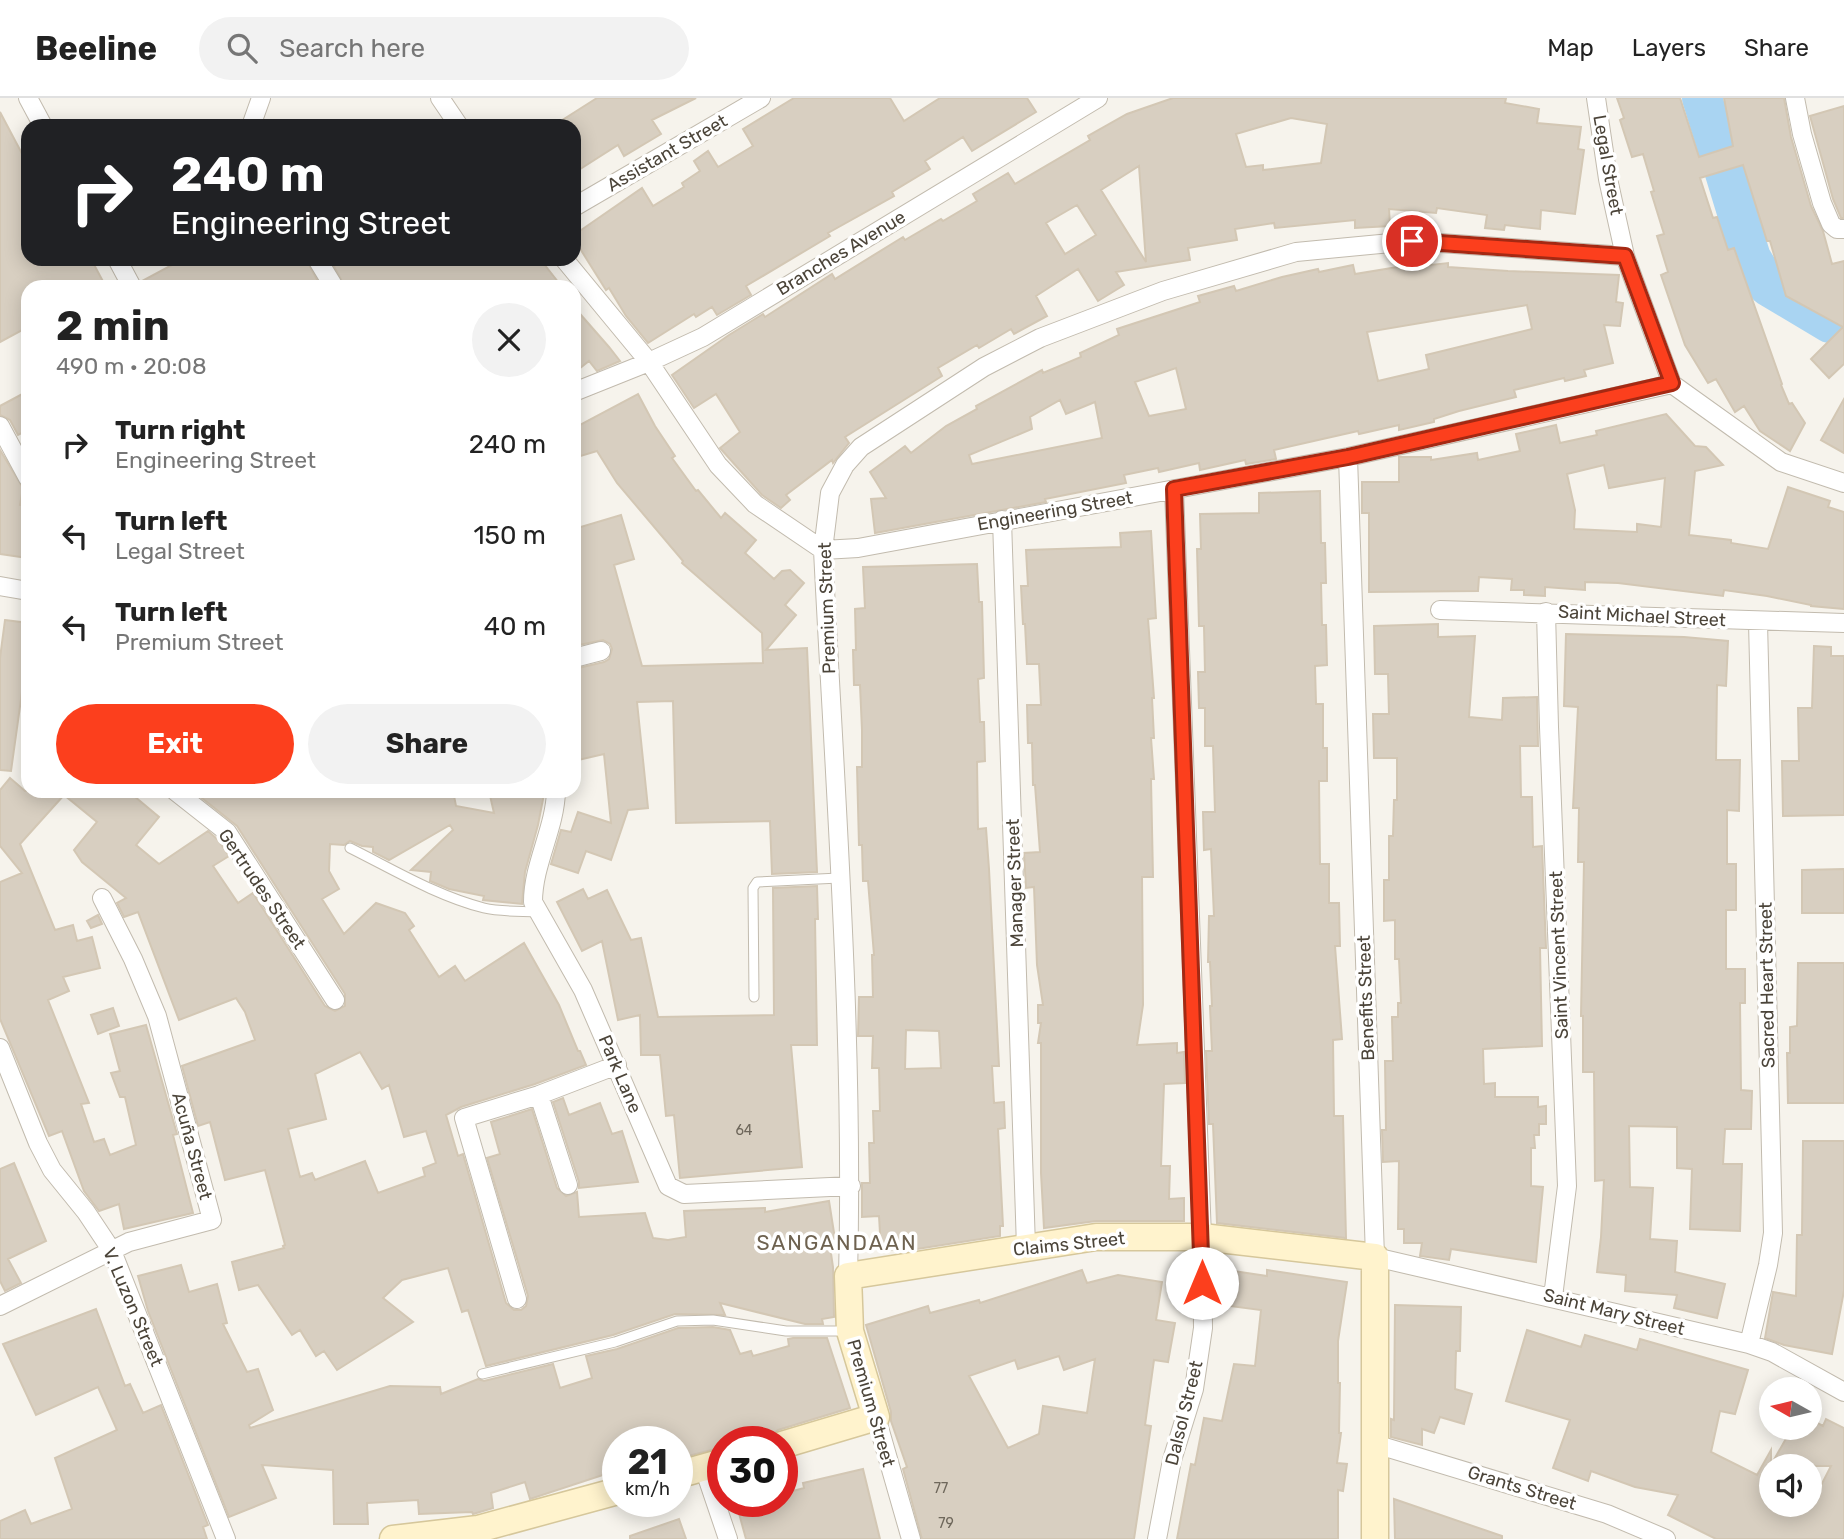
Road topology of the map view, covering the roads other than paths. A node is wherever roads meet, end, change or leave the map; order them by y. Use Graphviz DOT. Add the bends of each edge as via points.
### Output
graph roads {
  1 [pos="27,98"];
  2 [pos="261,98"];
  3 [pos="440,98"];
  4 [pos="761,98"];
  5 [pos="1098,98"];
  6 [pos="1596,98"];
  7 [pos="1795,98"];
  8 [pos="39,119"];
  9 [pos="254,119"];
  10 [pos="454,119"];
  11 [pos="581,203"];
  12 [pos="1844,229"];
  13 [pos="1625,256"];
  14 [pos="570,266"];
  15 [pos="649,362"];
  16 [pos="1672,383"];
  17 [pos="581,388"];
  18 [pos="0,426"];
  19 [pos="1348,457"];
  20 [pos="21,465"];
  21 [pos="1844,483"];
  22 [pos="1174,489"];
  23 [pos="1002,520"];
  24 [pos="823,550"];
  25 [pos="0,586"];
  26 [pos="21,590"];
  27 [pos="1440,610"];
  28 [pos="1546,612"];
  29 [pos="1758,622"];
  30 [pos="1844,623"];
  31 [pos="601,651"];
  32 [pos="581,656"];
  33 [pos="184,798"];
  34 [pos="556,798"];
  35 [pos="350,848"];
  36 [pos="839,878"];
  37 [pos="102,898"];
  38 [pos="539,912"];
  39 [pos="754,997"];
  40 [pos="334,1000"];
  41 [pos="0,1048"];
  42 [pos="617,1065"];
  43 [pos="539,1095"];
  44 [pos="568,1185"];
  45 [pos="850,1186"];
  46 [pos="1202,1237"];
  47 [pos="1026,1247"];
  48 [pos="112,1251"];
  49 [pos="1375,1257"];
  50 [pos="848,1276"];
  51 [pos="1553,1297"];
  52 [pos="517,1299"];
  53 [pos="0,1306"];
  54 [pos="850,1331"];
  55 [pos="1749,1344"];
  56 [pos="482,1374"];
  57 [pos="1844,1392"];
  58 [pos="876,1417"];
  59 [pos="798,1440"];
  60 [pos="1375,1444"];
  61 [pos="602,1495"];
  62 [pos="724,1517"];
  63 [pos="226,1539"];
  64 [pos="393,1539"];
  65 [pos="728,1539"];
  66 [pos="911,1539"];
  67 [pos="1157,1539"];
  68 [pos="1376,1539"];
  69 [pos="1666,1539"];
  1 -- 8 [label="street"];
  2 -- 9 [label="street"];
  3 -- 10 [label="street"];
  4 -- 11 [label="street, Assistant Street"];
  5 -- 15 [label="street, Branches Avenue" via="703,337"];
  6 -- 13 [label="street, Legal Street"];
  7 -- 12 [label="street" via="1822,203 1831,224"];
  13 -- 16 [label="street, Legal Street"];
  13 -- 24 [label="street, Premium Street" via="1412,241 1296,252 1163,291 1040,338 984,367 861,447 830,492"];
  14 -- 15 [label="street"];
  15 -- 17 [label="street, Branches Avenue"];
  15 -- 24 [label="street" via="718,465 755,504"];
  16 -- 19 [label="street, Engineering Street"];
  16 -- 21 [label="street" via="1781,462"];
  18 -- 20 [label="street"];
  19 -- 22 [label="street, Engineering Street"];
  19 -- 49 [label="street, Benefits Street"];
  22 -- 23 [label="street, Engineering Street"];
  22 -- 46 [label="street, Dalsol Street"];
  23 -- 24 [label="street, Engineering Street" via="858,548"];
  23 -- 47 [label="street, Manager Street"];
  24 -- 36 [label="street, Premium Street"];
  25 -- 26 [label="street"];
  27 -- 28 [label="street, Saint Michael Street"];
  28 -- 29 [label="street, Saint Michael Street"];
  28 -- 51 [label="street, Saint Vincent Street" via="1567,1186"];
  29 -- 30 [label="street, Saint Michael Street"];
  29 -- 55 [label="street, Sacred Heart Street" via="1773,1233"];
  31 -- 32 [label="street"];
  33 -- 40 [label="street, Gertrudes Street" via="227,832"];
  34 -- 38 [label="street, Park Lane" via="533,885 533,902"];
  35 -- 38 [label="lane" via="460,900 487,908"];
  36 -- 39 [label="lane" via="757,882 753,888"];
  36 -- 45 [label="street, Premium Street"];
  37 -- 48 [label="street, Acuña Street" via="157,1016 212,1220 129,1242"];
  38 -- 42 [label="street, Park Lane" via="583,990"];
  41 -- 48 [label="street, V. Luzon Street" via="52,1170"];
  42 -- 43 [label="street"];
  42 -- 45 [label="street, Park Lane" via="668,1186 676,1192"];
  43 -- 44 [label="street"];
  43 -- 52 [label="street" via="464,1118"];
  45 -- 50 [label="street, Premium Street"];
  46 -- 47 [label="street, Claims Street" via="1096,1237"];
  46 -- 49 [label="street, Claims Street"];
  46 -- 67 [label="street, Dalsol Street" via="1203,1328 1194,1389 1172,1460"];
  47 -- 50 [label="street, Claims Street"];
  48 -- 53 [label="street, Acuña Street"];
  48 -- 63 [label="street, V. Luzon Street"];
  49 -- 51 [label="street, Saint Mary Street"];
  49 -- 60 [label="street, Benefits Street"];
  50 -- 54 [label="street, Premium Street"];
  51 -- 55 [label="street, Saint Mary Street"];
  54 -- 56 [label="lane" via="786,1331 713,1320 677,1321 615,1342"];
  54 -- 58 [label="street, Premium Street"];
  55 -- 57 [label="street, Saint Mary Street"];
  58 -- 59 [label="street"];
  58 -- 66 [label="street, Premium Street"];
  60 -- 68 [label="street, Benefits Street"];
  60 -- 69 [label="street, Grants Street" via="1607,1514"];
  61 -- 64 [label="street" via="478,1529"];
  62 -- 65 [label="street"];
}
